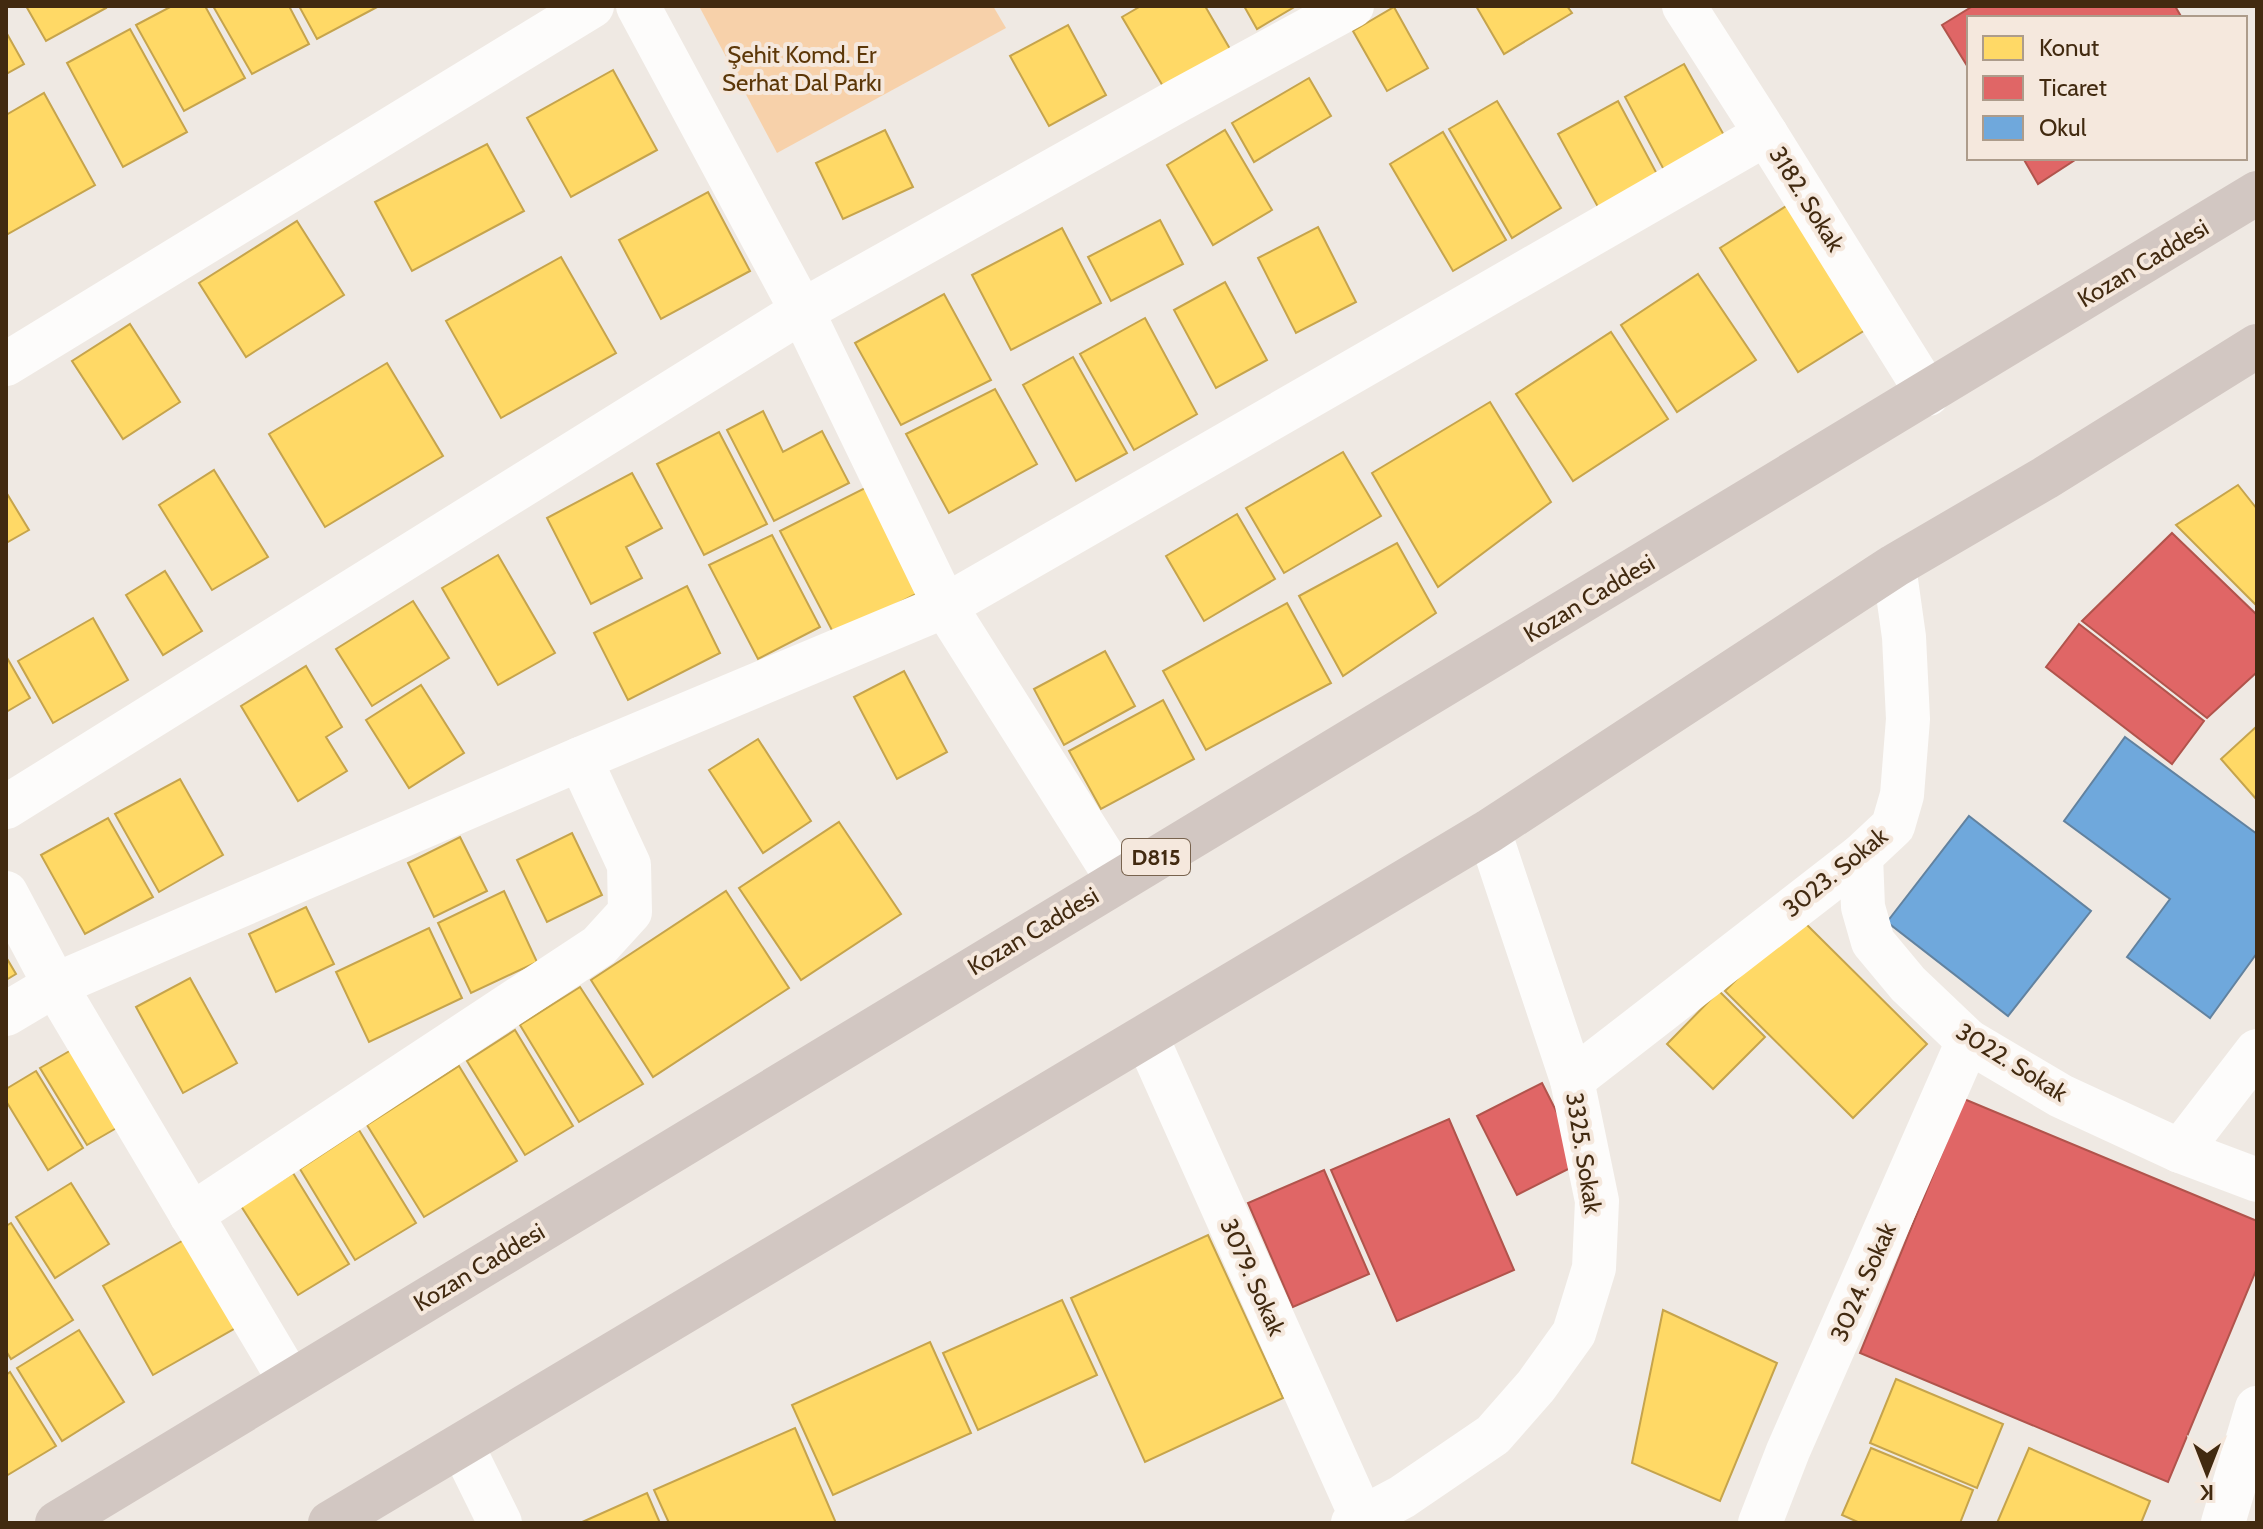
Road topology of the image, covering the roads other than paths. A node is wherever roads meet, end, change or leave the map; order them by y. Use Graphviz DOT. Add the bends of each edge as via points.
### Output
graph roads {
  1 [pos="592,6"];
  2 [pos="638,6"];
  3 [pos="1352,6"];
  4 [pos="1684,6"];
  5 [pos="1766,134"];
  6 [pos="2257,193"];
  7 [pos="802,311"];
  8 [pos="2257,346"];
  9 [pos="6,364"];
  10 [pos="1928,394"];
  11 [pos="1894,566"];
  12 [pos="945,606"];
  13 [pos="580,759"];
  14 [pos="6,807"];
  15 [pos="1489,831"];
  16 [pos="1861,856"];
  17 [pos="1118,880"];
  18 [pos="6,893"];
  19 [pos="55,985"];
  20 [pos="6,1014"];
  21 [pos="1146,1036"];
  22 [pos="1968,1041"];
  23 [pos="2257,1051"];
  24 [pos="1572,1080"];
  25 [pos="2180,1151"];
  26 [pos="2257,1180"];
  27 [pos="191,1215"];
  28 [pos="290,1381"];
  29 [pos="2257,1408"];
  30 [pos="462,1446"];
  31 [pos="1358,1521"];
  32 [pos="57,1523"];
  33 [pos="330,1523"];
  34 [pos="500,1523"];
  35 [pos="1760,1523"];
  36 [pos="2223,1523"];
  1 -- 9 [label="street"];
  2 -- 7 [label="street"];
  3 -- 7 [label="street"];
  4 -- 5 [label="street, 3182. Sokak"];
  5 -- 10 [label="street, 3182. Sokak"];
  5 -- 12 [label="street"];
  6 -- 10 [label="highway, Kozan Caddesi / D815"];
  7 -- 12 [label="street"];
  7 -- 14 [label="street"];
  8 -- 11 [label="highway"];
  10 -- 17 [label="highway, Kozan Caddesi / D815"];
  11 -- 15 [label="highway"];
  11 -- 16 [label="street, 3023. Sokak" via="1908,719 1902,795 1893,826"];
  12 -- 13 [label="street"];
  12 -- 17 [label="street"];
  13 -- 19 [label="street"];
  13 -- 27 [label="street" via="629,865 630,912 599,946"];
  15 -- 21 [label="highway"];
  15 -- 24 [label="street, 3325. Sokak"];
  16 -- 22 [label="street, 3022. Sokak" via="1863,907 1873,942"];
  16 -- 24 [label="street, 3023. Sokak"];
  17 -- 28 [label="highway, Kozan Caddesi / D815"];
  18 -- 19 [label="street"];
  19 -- 20 [label="street"];
  19 -- 27 [label="street"];
  21 -- 30 [label="highway"];
  21 -- 31 [label="street, 3079. Sokak"];
  22 -- 25 [label="street, 3022. Sokak" via="2061,1096"];
  22 -- 35 [label="street, 3024. Sokak"];
  23 -- 25 [label="street"];
  24 -- 31 [label="street, 3325. Sokak" via="1597,1201 1594,1268 1574,1333 1493,1435"];
  25 -- 26 [label="street, 3022. Sokak"];
  27 -- 28 [label="street"];
  28 -- 32 [label="highway, Kozan Caddesi / D815"];
  29 -- 36 [label="street"];
  30 -- 33 [label="highway"];
  30 -- 34 [label="street"];
}
